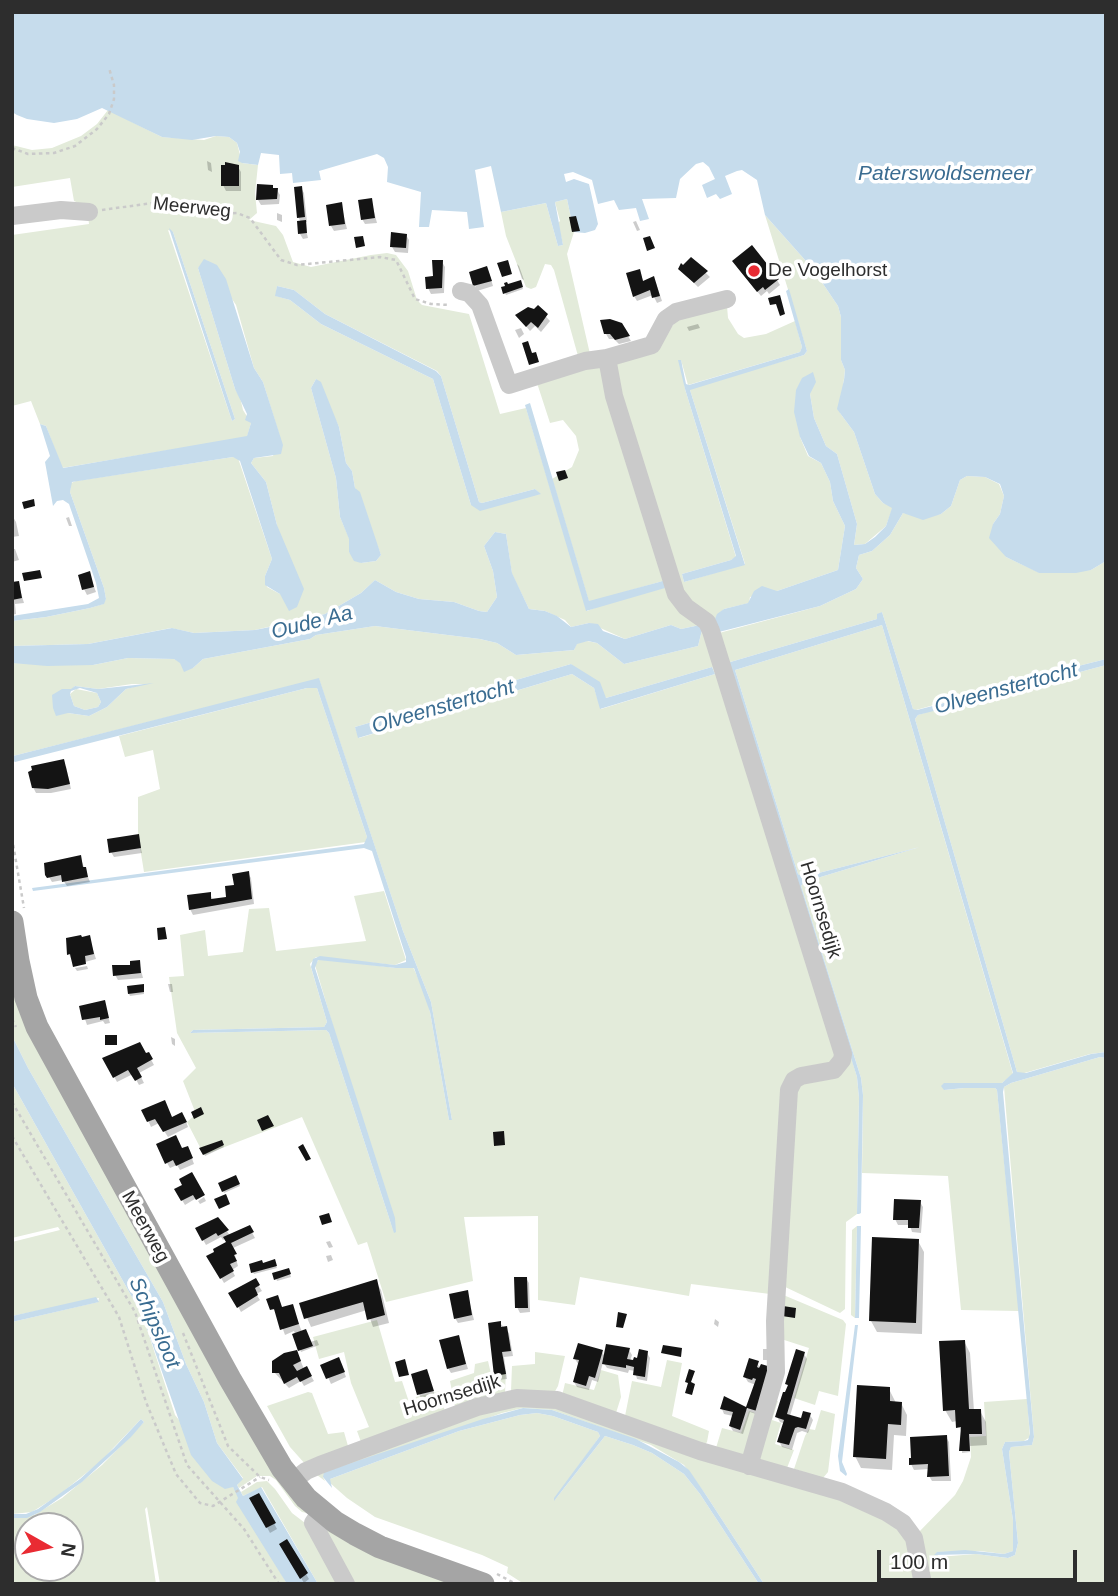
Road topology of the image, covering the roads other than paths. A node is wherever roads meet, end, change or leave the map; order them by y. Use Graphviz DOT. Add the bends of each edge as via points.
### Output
graph roads {
  1 [pos="89,212"];
  2 [pos="12,216"];
  3 [pos="456,298"];
  4 [pos="727,299"];
  5 [pos="607,358"];
  6 [pos="12,922"];
  7 [pos="749,1466"];
  8 [pos="293,1481"];
  9 [pos="321,1511"];
  10 [pos="346,1584"];
  11 [pos="483,1584"];
  12 [pos="923,1584"];
  1 -- 2 [label="street"];
  3 -- 5 [label="street" via="469,293 481,305 509,385"];
  4 -- 5 [label="street" via="676,312 666,319 652,345"];
  5 -- 7 [label="street, Hoornsedijk" via="614,396 676,594 711,631 843,1054 834,1070 801,1076 789,1090 776,1372"];
  6 -- 8 [label="main road, Meerweg" via="20,973 37,1027 230,1379"];
  7 -- 8 [label="street, Hoornsedijk" via="557,1400 517,1398 446,1416 320,1465"];
  7 -- 12 [label="street, Hoornsedijk" via="842,1492 903,1523 917,1545"];
  8 -- 9 [label="main road, Meerweg"];
  9 -- 10 [label="street" via="313,1523"];
  9 -- 11 [label="main road, Meerweg" via="380,1547"];
}
